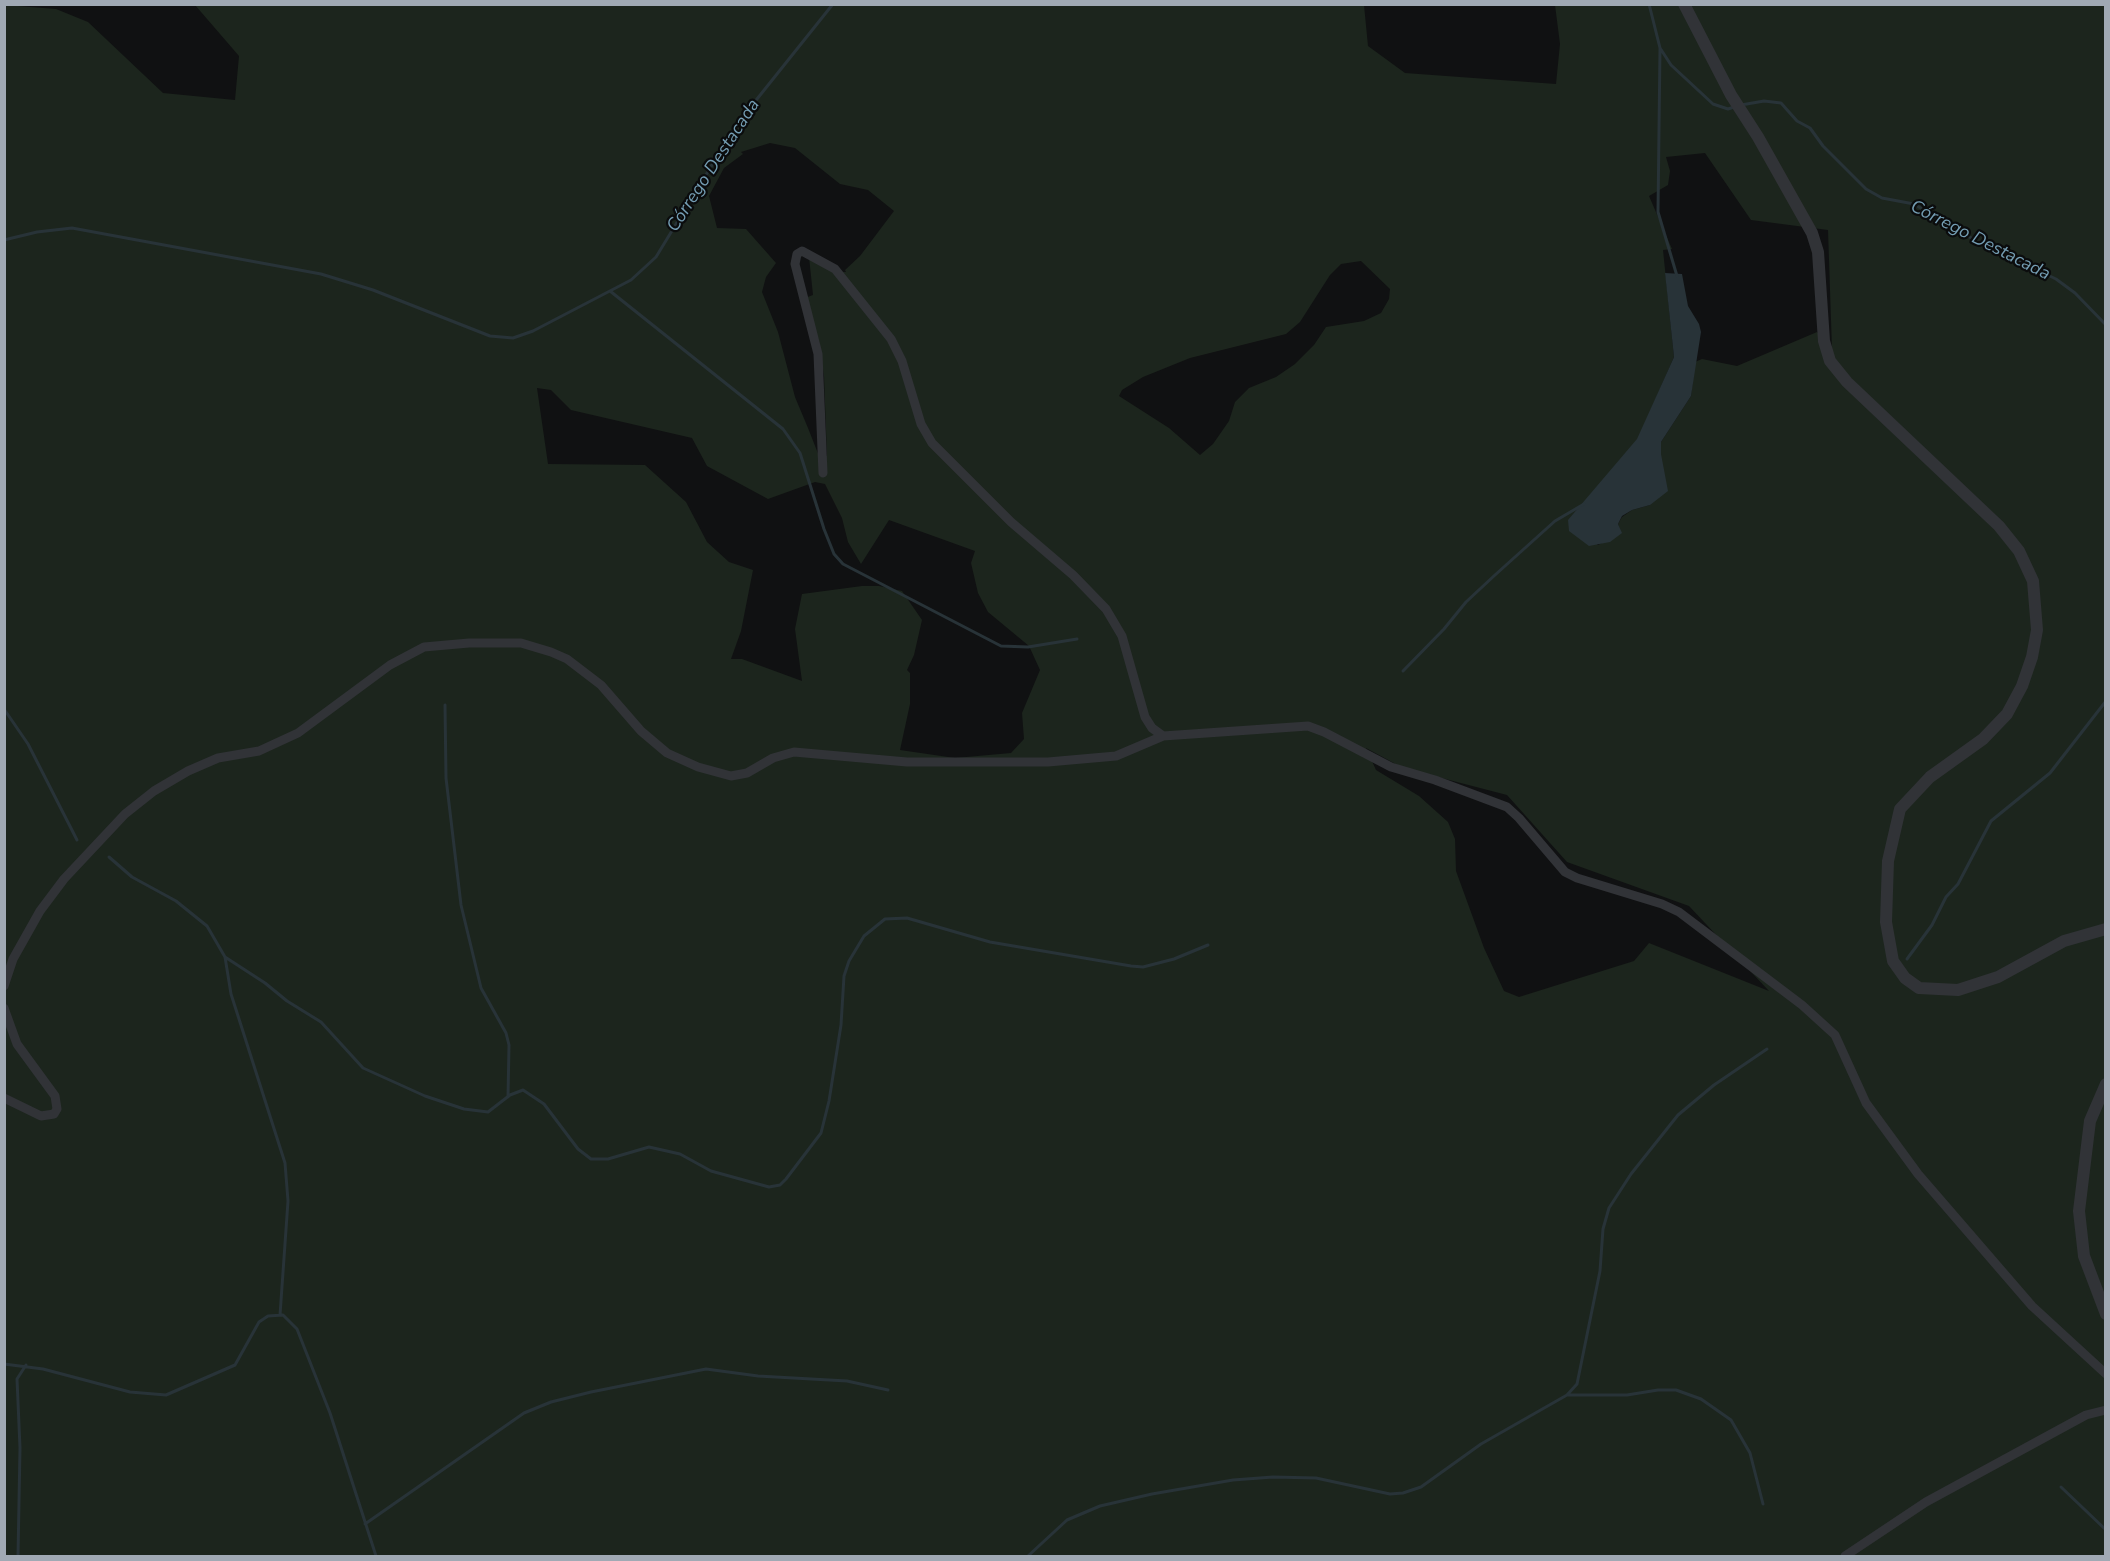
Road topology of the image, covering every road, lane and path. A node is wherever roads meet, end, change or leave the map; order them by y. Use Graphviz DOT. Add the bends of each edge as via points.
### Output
graph roads {
  1 [pos="1684,4"];
  2 [pos="823,473"];
  3 [pos="1163,736"];
  4 [pos="2106,929"];
  5 [pos="4,986"];
  6 [pos="4,1008"];
  7 [pos="2106,1084"];
  8 [pos="4,1098"];
  9 [pos="2106,1314"];
  10 [pos="2106,1374"];
  11 [pos="2106,1410"];
  12 [pos="1845,1557"];
  1 -- 4 [label="street" via="1731,95 1812,233 1818,252 1824,341 1830,362 1999,526 2019,551 2033,581 2037,630 2032,657 2007,714 1983,739 1930,777 1900,808 1888,861 1886,922 1893,961 1905,978 1919,988 1958,990 1998,977 2064,941"];
  2 -- 3 [label="street" via="818,354 795,264 802,251 835,269 891,339 921,424 932,443 986,499 1080,581 1106,609 1122,636 1145,717 1152,729"];
  3 -- 5 [label="street" via="1103,759 1048,762 907,762 794,752 731,776 667,753 641,731 601,685 567,659 521,643 424,647 390,665 298,733 259,751 218,758 188,771 125,814 64,879 40,911 13,959"];
  3 -- 10 [label="street" via="1298,725 1316,728 1391,767 1507,807 1557,865 1577,878 1679,912 1802,1005 1835,1035 1866,1103 1918,1174 2032,1306"];
  6 -- 8 [label="street" via="17,1044 55,1096 57,1109 54,1114 41,1116"];
  7 -- 9 [label="street" via="2090,1121 2079,1211 2084,1256"];
  11 -- 12 [label="street" via="2086,1415 1926,1502"];
}
